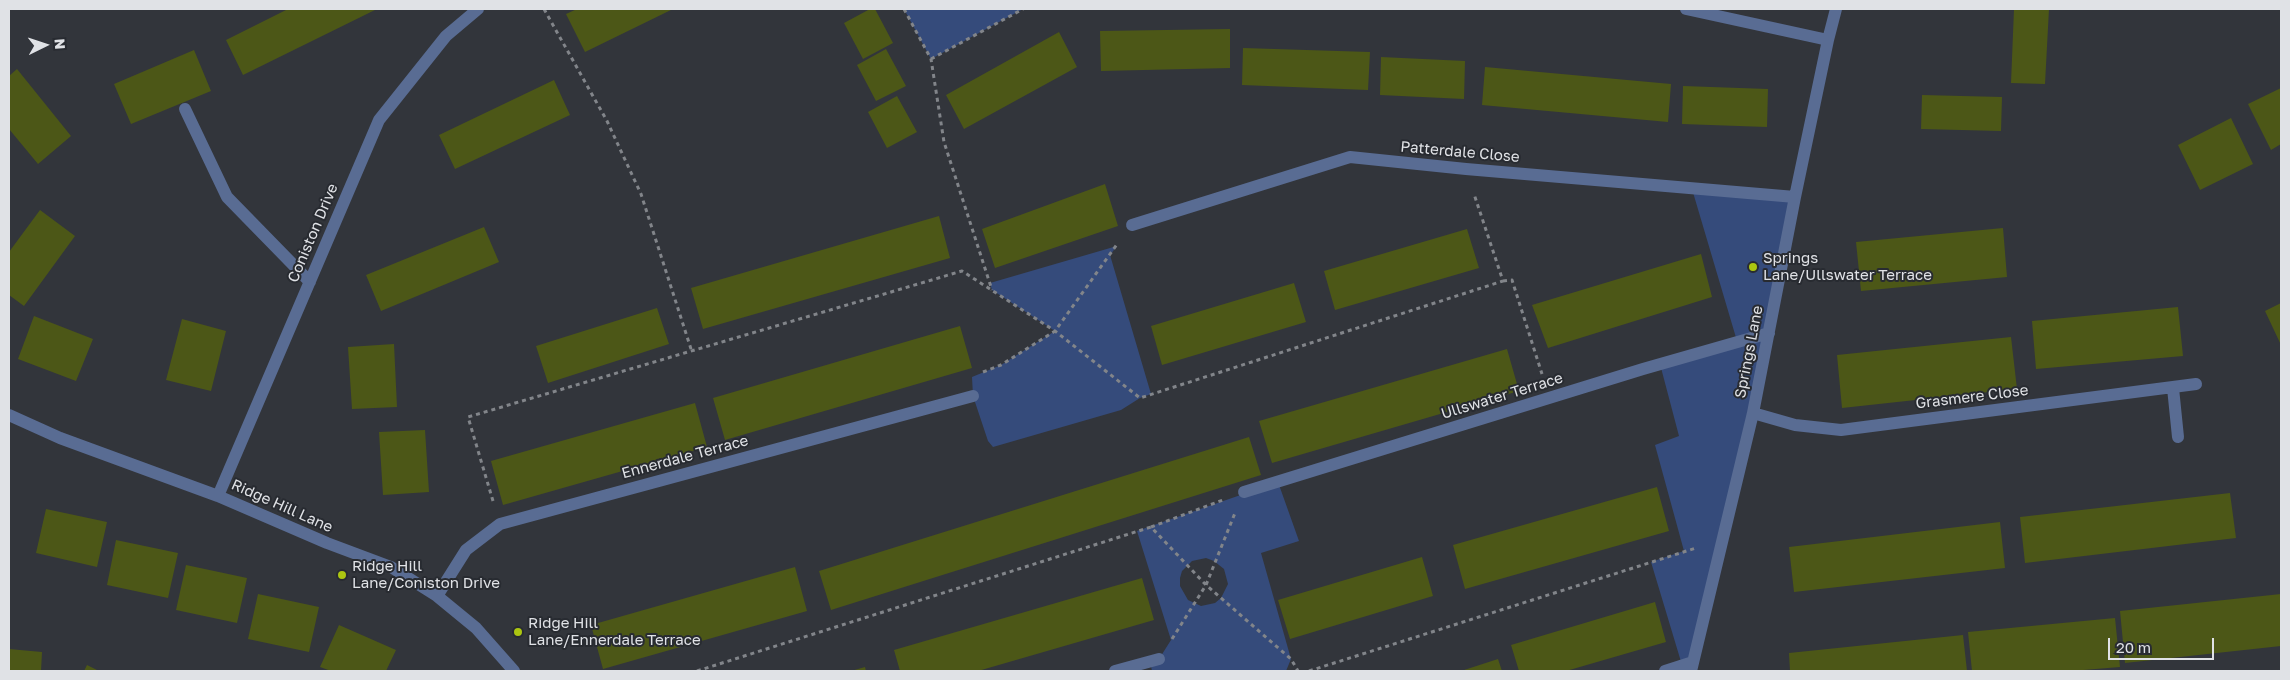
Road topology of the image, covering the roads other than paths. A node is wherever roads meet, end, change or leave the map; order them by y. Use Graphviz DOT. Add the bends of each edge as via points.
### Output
graph roads {
  1 [pos="478,9"];
  2 [pos="1686,9"];
  3 [pos="1836,9"];
  4 [pos="1828,40"];
  5 [pos="186,109"];
  6 [pos="1795,197"];
  7 [pos="1132,225"];
  8 [pos="310,282"];
  9 [pos="1769,333"];
  10 [pos="2196,384"];
  11 [pos="2172,388"];
  12 [pos="973,396"];
  13 [pos="1753,412"];
  14 [pos="9,415"];
  15 [pos="2178,437"];
  16 [pos="1244,492"];
  17 [pos="218,496"];
  18 [pos="436,596"];
  19 [pos="1159,659"];
  20 [pos="1692,666"];
  21 [pos="514,671"];
  22 [pos="1115,671"];
  23 [pos="1665,671"];
  1 -- 8 [label="street, Coniston Drive" via="446,36 379,120"];
  2 -- 4 [label="street"];
  3 -- 4 [label="street, Springs Lane"];
  4 -- 6 [label="street, Springs Lane"];
  5 -- 8 [label="street" via="227,197"];
  6 -- 7 [label="street, Patterdale Close" via="1466,170 1350,157"];
  6 -- 9 [label="street, Springs Lane"];
  8 -- 17 [label="street, Coniston Drive"];
  9 -- 13 [label="street, Springs Lane"];
  9 -- 16 [label="street, Ullswater Terrace"];
  10 -- 11 [label="street, Grasmere Close"];
  11 -- 13 [label="street, Grasmere Close" via="1841,430 1794,424"];
  11 -- 15 [label="street"];
  12 -- 18 [label="street, Ennerdale Terrace" via="500,524 466,550"];
  13 -- 20 [label="street, Springs Lane"];
  14 -- 17 [label="street, Ridge Hill Lane" via="60,438"];
  17 -- 18 [label="street, Ridge Hill Lane" via="327,544 390,567"];
  18 -- 21 [label="street, Ridge Hill Lane" via="476,628"];
  19 -- 22 [label="street"];
  20 -- 23 [label="street"];
}
